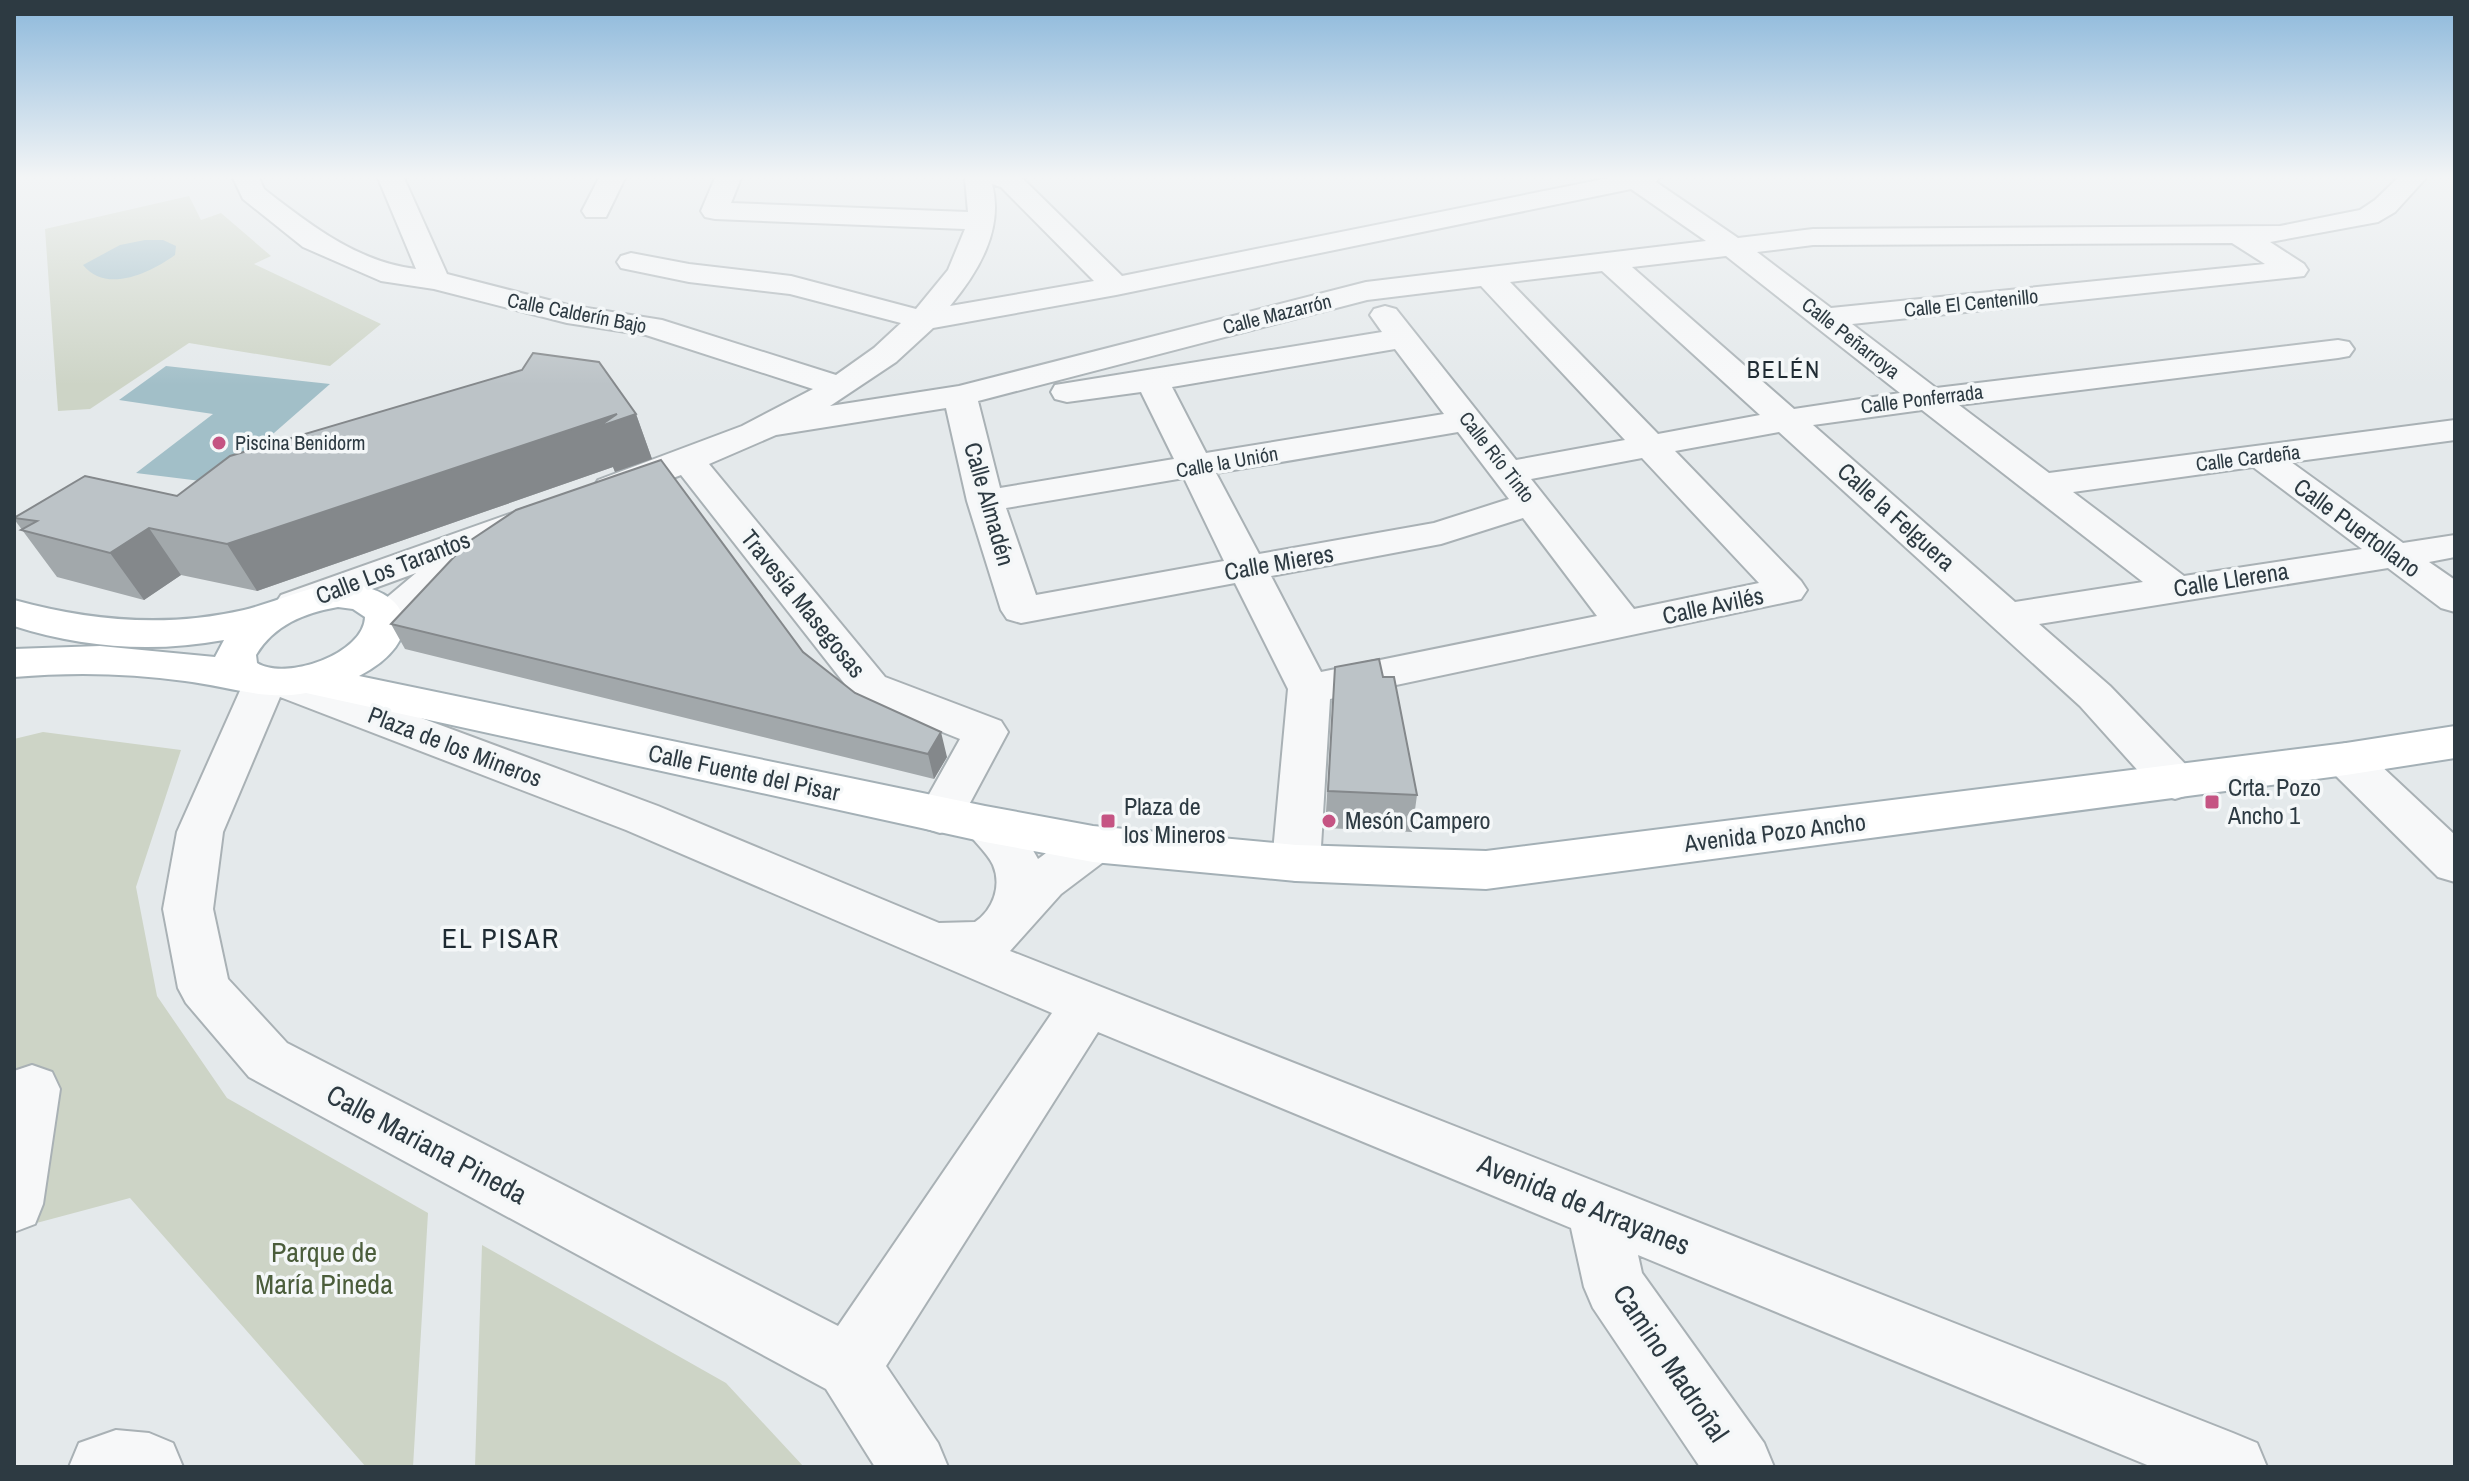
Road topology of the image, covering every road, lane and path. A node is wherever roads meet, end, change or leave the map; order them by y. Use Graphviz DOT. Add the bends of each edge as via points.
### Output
graph roads {
  1 [pos="327,247"];
  2 [pos="421,247"];
  3 [pos="971,247"];
  4 [pos="1077,247"];
  5 [pos="1307,247"];
  6 [pos="1723,247"];
  7 [pos="1732,247"];
  8 [pos="2258,247"];
  9 [pos="631,262"];
  10 [pos="1609,262"];
  11 [pos="963,269"];
  12 [pos="1488,276"];
  13 [pos="435,280"];
  14 [pos="1116,286"];
  15 [pos="1366,291"];
  16 [pos="1022,304"];
  17 [pos="1826,318"];
  18 [pos="924,320"];
  19 [pos="1404,338"];
  20 [pos="2338,349"];
  21 [pos="876,362"];
  22 [pos="1152,381"];
  23 [pos="839,387"];
  24 [pos="960,396"];
  25 [pos="1929,398"];
  26 [pos="1468,420"];
  27 [pos="1787,420"];
  28 [pos="770,426"];
  29 [pos="2455,430"];
  30 [pos="1651,445"];
  31 [pos="2260,456"];
  32 [pos="688,461"];
  33 [pos="1195,468"];
  34 [pos="1509,472"];
  35 [pos="2042,485"];
  36 [pos="985,501"];
  37 [pos="1533,503"];
  38 [pos="491,531"];
  39 [pos="2455,546"];
  40 [pos="2394,555"];
  41 [pos="1245,569"];
  42 [pos="2176,589"];
  43 [pos="2455,599"];
  44 [pos="284,610"];
  45 [pos="1021,610"];
  46 [pos="14,613"];
  47 [pos="2008,616"];
  48 [pos="1625,625"];
  49 [pos="376,636"];
  50 [pos="14,663"];
  51 [pos="276,681"];
  52 [pos="1309,689"];
  53 [pos="397,698"];
  54 [pos="2455,742"];
  55 [pos="2346,759"];
  56 [pos="2175,782"];
  57 [pos="963,820"];
  58 [pos="1093,844"];
  59 [pos="1296,863"];
  60 [pos="2455,864"];
  61 [pos="1015,912"];
  62 [pos="935,943"];
  63 [pos="1087,1005"];
  64 [pos="32,1089"];
  65 [pos="14,1204"];
  66 [pos="1597,1209"];
  67 [pos="849,1366"];
  68 [pos="103,1467"];
  69 [pos="149,1467"];
  70 [pos="914,1467"];
  71 [pos="1740,1467"];
  72 [pos="2233,1467"];
  1 -- 13 [label="street, Calle Calderín Bajo" via="391,275"];
  2 -- 13 [label="street"];
  3 -- 11 [label="street, Calle Los Tarantos"];
  4 -- 14 [label="street"];
  5 -- 14 [label="street"];
  6 -- 10 [label="street, Calle Mazarrón"];
  7 -- 17 [label="street, Calle Peñarroya"];
  8 -- 17 [label="street, Calle El Centenillo" via="2294,270"];
  9 -- 18 [label="street" via="791,285"];
  10 -- 12 [label="street, Calle Mazarrón"];
  10 -- 27 [label="street, Calle la Felguera"];
  11 -- 16 [label="street" via="970,292 994,302"];
  11 -- 18 [label="street, Calle Los Tarantos"];
  12 -- 15 [label="street, Calle Mazarrón"];
  12 -- 30 [label="street, Calle Avilés"];
  13 -- 23 [label="street, Calle Calderín Bajo" via="567,314 651,327"];
  14 -- 16 [label="street"];
  15 -- 19 [label="street, Calle Río Tinto"];
  15 -- 24 [label="street, Calle Mazarrón"];
  16 -- 18 [label="street"];
  17 -- 25 [label="street, Calle Peñarroya"];
  18 -- 21 [label="street, Calle Los Tarantos"];
  19 -- 22 [label="street, Calle Mazarrón"];
  19 -- 26 [label="street, Calle Río Tinto"];
  20 -- 25 [label="street, Calle Ponferrada"];
  21 -- 23 [label="street, Calle Los Tarantos"];
  21 -- 24 [label="street"];
  22 -- 24 [label="street, Calle Mazarrón" via="1002,401"];
  22 -- 33 [label="street"];
  23 -- 28 [label="street, Calle Los Tarantos"];
  24 -- 28 [label="street, Calle Los Tarantos"];
  24 -- 36 [label="street, Calle Almadén"];
  25 -- 27 [label="street, Calle Ponferrada"];
  25 -- 35 [label="street, Calle Peñarroya"];
  26 -- 33 [label="street, Calle la Unión"];
  26 -- 34 [label="street, Calle Río Tinto"];
  27 -- 30 [label="street, Calle Ponferrada"];
  27 -- 47 [label="street, Calle la Felguera"];
  28 -- 32 [label="street, Calle Los Tarantos"];
  29 -- 31 [label="street, Calle Cardeña"];
  30 -- 34 [label="street, Calle Ponferrada"];
  30 -- 48 [label="street, Calle Avilés" via="1787,590"];
  31 -- 35 [label="street, Calle Cardeña"];
  31 -- 40 [label="street, Calle Puertollano"];
  32 -- 38 [label="street, Calle Los Tarantos"];
  32 -- 57 [label="street, Travesía Masegosas" via="870,687 986,732"];
  33 -- 36 [label="street, Calle la Unión"];
  33 -- 41 [label="street"];
  34 -- 37 [label="street, Calle Río Tinto"];
  35 -- 42 [label="street, Calle Peñarroya"];
  36 -- 45 [label="street, Calle Almadén"];
  37 -- 41 [label="street, Calle Mieres" via="1441,533"];
  37 -- 48 [label="street, Calle Río Tinto"];
  38 -- 44 [label="street, Calle Los Tarantos"];
  38 -- 49 [label="street, Calle Los Tarantos"];
  39 -- 40 [label="street, Calle Llerena"];
  40 -- 42 [label="street, Calle Llerena"];
  40 -- 43 [label="street, Calle Puertollano"];
  41 -- 45 [label="street, Calle Mieres"];
  41 -- 52 [label="street"];
  42 -- 47 [label="street, Calle Llerena"];
  44 -- 46 [label="main road" via="207,631 153,634 76,629"];
  44 -- 49 [label="main road" via="338,595 357,597 377,605"];
  44 -- 51 [label="main road" via="255,627 239,647 237,666"];
  47 -- 56 [label="street, Calle la Felguera" via="2095,696"];
  48 -- 52 [label="street, Calle Avilés"];
  49 -- 51 [label="main road" via="341,669"];
  49 -- 53 [label="main road"];
  50 -- 51 [label="main road, Calle Fuente del Pisar" via="146,662"];
  51 -- 53 [label="main road, Calle Fuente del Pisar"];
  51 -- 62 [label="street, Plaza de los Mineros" via="642,818"];
  51 -- 67 [label="street, Calle Mariana Pineda" via="200,832 188,909 204,988 268,1060"];
  52 -- 59 [label="street"];
  53 -- 57 [label="main road, Calle Fuente del Pisar"];
  54 -- 55 [label="main road, Avenida Pozo Ancho"];
  55 -- 56 [label="main road, Avenida Pozo Ancho"];
  55 -- 60 [label="street"];
  56 -- 59 [label="main road, Avenida Pozo Ancho" via="1486,870"];
  57 -- 58 [label="main road, Calle Fuente del Pisar"];
  57 -- 61 [label="street" via="1008,848 1021,872"];
  58 -- 59 [label="main road, Avenida Pozo Ancho"];
  58 -- 61 [label="street, Plaza de los Mineros" via="1051,874"];
  61 -- 62 [label="street, Plaza de los Mineros" via="987,940"];
  62 -- 63 [label="street, Avenida de Arrayanes"];
  63 -- 66 [label="street, Avenida de Arrayanes"];
  63 -- 67 [label="street"];
  64 -- 65 [label="street"];
  66 -- 71 [label="street, Camino Madroñal" via="1615,1287"];
  66 -- 72 [label="street, Avenida de Arrayanes"];
  67 -- 70 [label="street, Calle Mariana Pineda"];
  68 -- 69 [label="street"];
}
